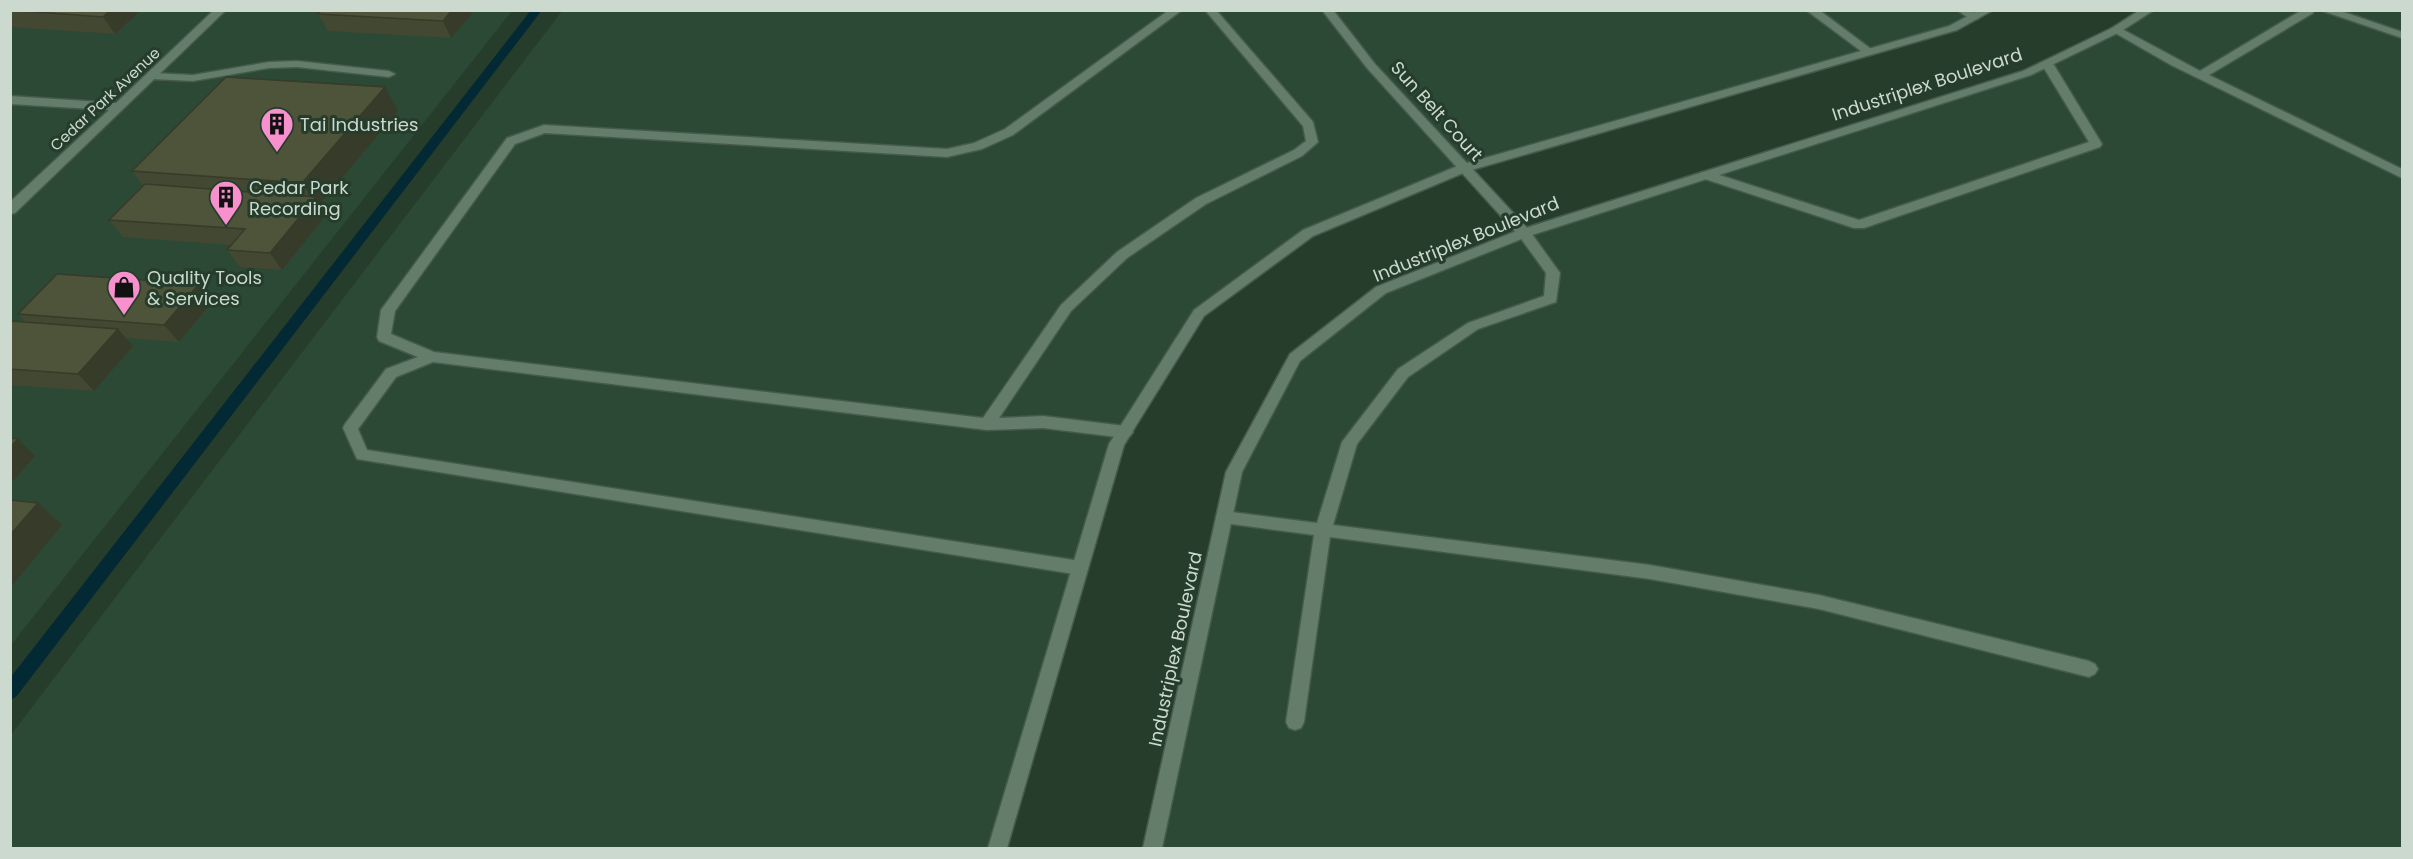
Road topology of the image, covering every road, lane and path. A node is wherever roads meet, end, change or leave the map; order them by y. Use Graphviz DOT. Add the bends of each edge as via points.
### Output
graph roads {
  1 [pos="221,10"];
  2 [pos="1177,10"];
  3 [pos="1210,10"];
  4 [pos="1327,10"];
  5 [pos="1812,10"];
  6 [pos="1988,10"];
  7 [pos="2149,10"];
  8 [pos="2307,10"];
  9 [pos="2325,10"];
  10 [pos="1968,14"];
  11 [pos="2116,30"];
  12 [pos="2403,34"];
  13 [pos="1869,52"];
  14 [pos="2048,65"];
  15 [pos="389,74"];
  16 [pos="2201,75"];
  17 [pos="152,76"];
  18 [pos="10,100"];
  19 [pos="118,107"];
  20 [pos="1464,168"];
  21 [pos="2403,174"];
  22 [pos="1707,175"];
  23 [pos="10,210"];
  24 [pos="1524,233"];
  25 [pos="432,357"];
  26 [pos="987,424"];
  27 [pos="1125,432"];
  28 [pos="1224,517"];
  29 [pos="1323,530"];
  30 [pos="1080,568"];
  31 [pos="2089,669"];
  32 [pos="1295,722"];
  33 [pos="997,849"];
  34 [pos="1152,849"];
  1 -- 17 [label="street, Cedar Park Avenue"];
  2 -- 25 [label="street" via="1009,132 978,146 947,153 544,129 511,141 388,310 384,337"];
  3 -- 26 [label="street" via="1309,125 1312,142 1298,153 1201,201 1122,255 1066,308"];
  4 -- 20 [label="street, Sun Belt Court" via="1371,66"];
  5 -- 13 [label="street"];
  6 -- 10 [label="street"];
  7 -- 11 [label="street, Industriplex Boulevard"];
  8 -- 16 [label="street" via="2308,13"];
  9 -- 12 [label="street"];
  10 -- 13 [label="street" via="1953,28"];
  11 -- 14 [label="street, Industriplex Boulevard"];
  11 -- 16 [label="street"];
  13 -- 20 [label="street"];
  14 -- 22 [label="street, Industriplex Boulevard"];
  14 -- 22 [label="street" via="2096,144 1859,225"];
  15 -- 17 [label="street" via="297,64 193,78"];
  16 -- 21 [label="street"];
  17 -- 19 [label="street, Cedar Park Avenue"];
  18 -- 19 [label="street"];
  19 -- 23 [label="street, Cedar Park Avenue"];
  20 -- 24 [label="street, Sun Belt Court"];
  20 -- 27 [label="street" via="1308,233 1199,313"];
  22 -- 24 [label="street, Industriplex Boulevard"];
  24 -- 28 [label="street, Industriplex Boulevard" via="1381,290 1295,358 1234,472"];
  24 -- 29 [label="street, Sun Belt Court" via="1554,273 1551,299 1473,326 1403,373 1350,442"];
  25 -- 26 [label="street"];
  25 -- 30 [label="street" via="391,373 350,428 362,455"];
  26 -- 27 [label="street" via="1043,422"];
  27 -- 30 [label="street" via="1117,444"];
  28 -- 29 [label="street"];
  28 -- 34 [label="street, Industriplex Boulevard"];
  29 -- 31 [label="street" via="1662,574 1819,602"];
  29 -- 32 [label="street"];
  30 -- 33 [label="street"];
}
